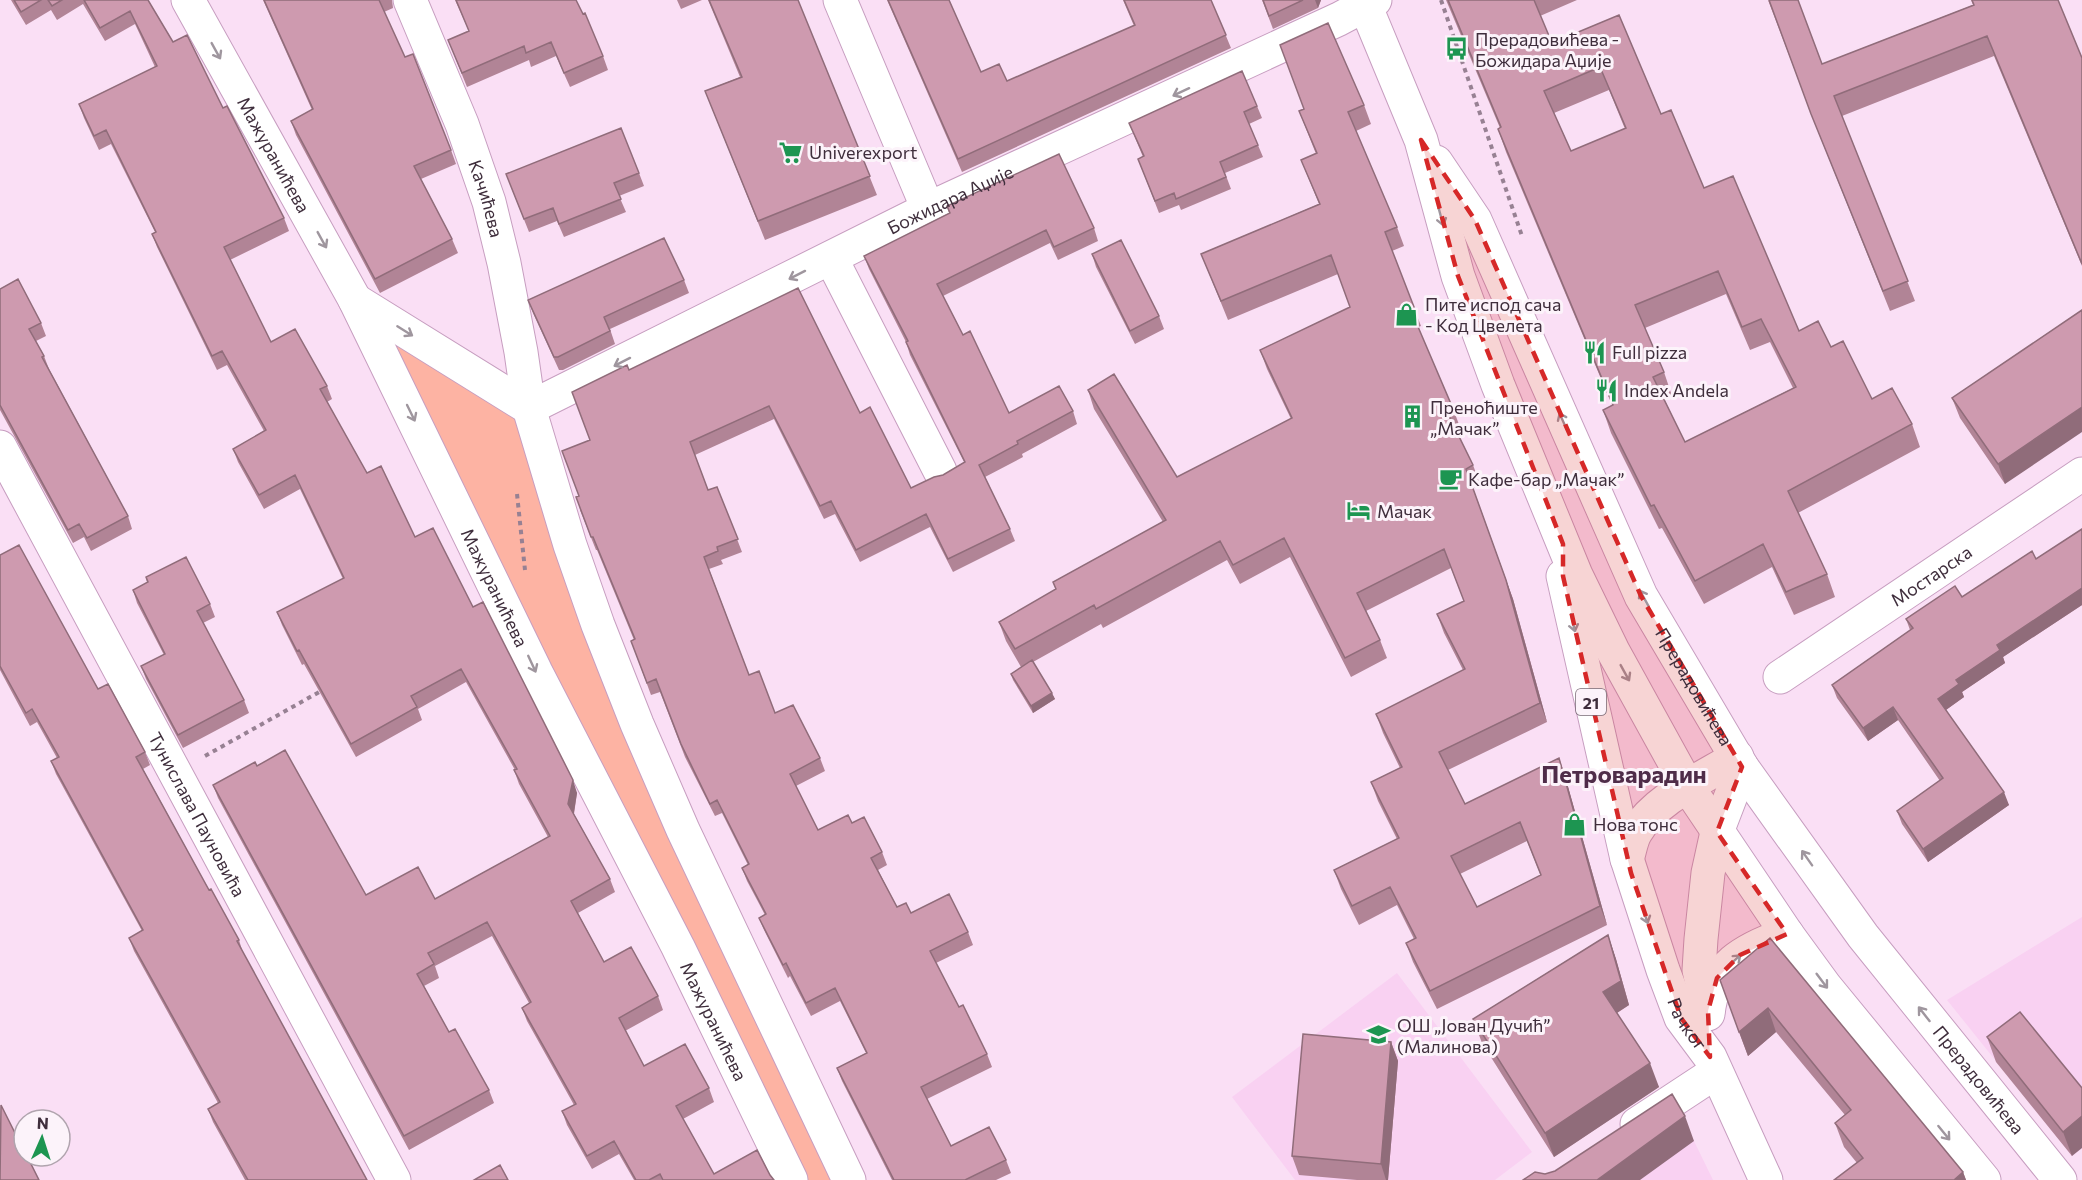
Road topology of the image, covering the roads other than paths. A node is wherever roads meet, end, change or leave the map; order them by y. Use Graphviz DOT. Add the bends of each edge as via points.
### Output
graph roads {
  1 [pos="188,0"];
  2 [pos="410,0"];
  3 [pos="840,0"];
  4 [pos="1368,2"];
  5 [pos="1421,140"];
  6 [pos="928,209"];
  7 [pos="831,258"];
  8 [pos="355,300"];
  9 [pos="529,408"];
  10 [pos="0,447"];
  11 [pos="940,471"];
  12 [pos="2082,474"];
  13 [pos="1563,544"];
  14 [pos="1780,677"];
  15 [pos="1740,762"];
  16 [pos="1688,787"];
  17 [pos="1717,832"];
  18 [pos="1627,859"];
  19 [pos="1787,934"];
  20 [pos="1707,1011"];
  21 [pos="1713,1065"];
  22 [pos="1611,1142"];
  23 [pos="394,1180"];
  24 [pos="791,1180"];
  25 [pos="849,1180"];
  26 [pos="1766,1180"];
  27 [pos="1984,1180"];
  28 [pos="2060,1180"];
  1 -- 8 [label="street, Мажуранићева, one-way"];
  2 -- 9 [label="street, Качићева" via="462,124 489,202 504,263"];
  3 -- 6 [label="street"];
  4 -- 5 [label="street, Прерадовићева"];
  4 -- 6 [label="street, Божидара Аџије, one-way"];
  5 -- 13 [label="street, Прерадовићева, one-way" via="1458,276"];
  15 -- 5 [label="street, Прерадовићева, one-way" via="1641,596 1475,220"];
  6 -- 7 [label="street, Божидара Аџије"];
  7 -- 9 [label="street, Божидара Аџије, one-way"];
  7 -- 11 [label="street"];
  8 -- 9 [label="street, one-way"];
  8 -- 24 [label="street, Мажуранићева, one-way"];
  9 -- 25 [label="street" via="570,545 637,724 688,841"];
  10 -- 23 [label="street, Тунислава Пауновића"];
  12 -- 14 [label="street, Мостарска"];
  13 -- 16 [label="street, Прерадовићева, one-way" via="1613,651"];
  13 -- 18 [label="street, 21, one-way" via="1563,576"];
  15 -- 16 [label="street"];
  15 -- 17 [label="street, 21"];
  28 -- 15 [label="street, Прерадовићева, one-way" via="1863,936"];
  16 -- 17 [label="street, Прерадовићева"];
  16 -- 18 [label="street" via="1646,818 1635,834"];
  17 -- 19 [label="street, Прерадовићева"];
  17 -- 20 [label="street, Рачког / 21" via="1708,873 1699,970"];
  18 -- 21 [label="street, Рачког / 21, one-way" via="1681,1018"];
  20 -- 19 [label="street, one-way" via="1717,978 1727,966 1755,945"];
  19 -- 27 [label="street, Прерадовићева, one-way"];
  20 -- 21 [label="street, 21"];
  21 -- 22 [label="street"];
  21 -- 26 [label="street, Рачког / 21"];
}
